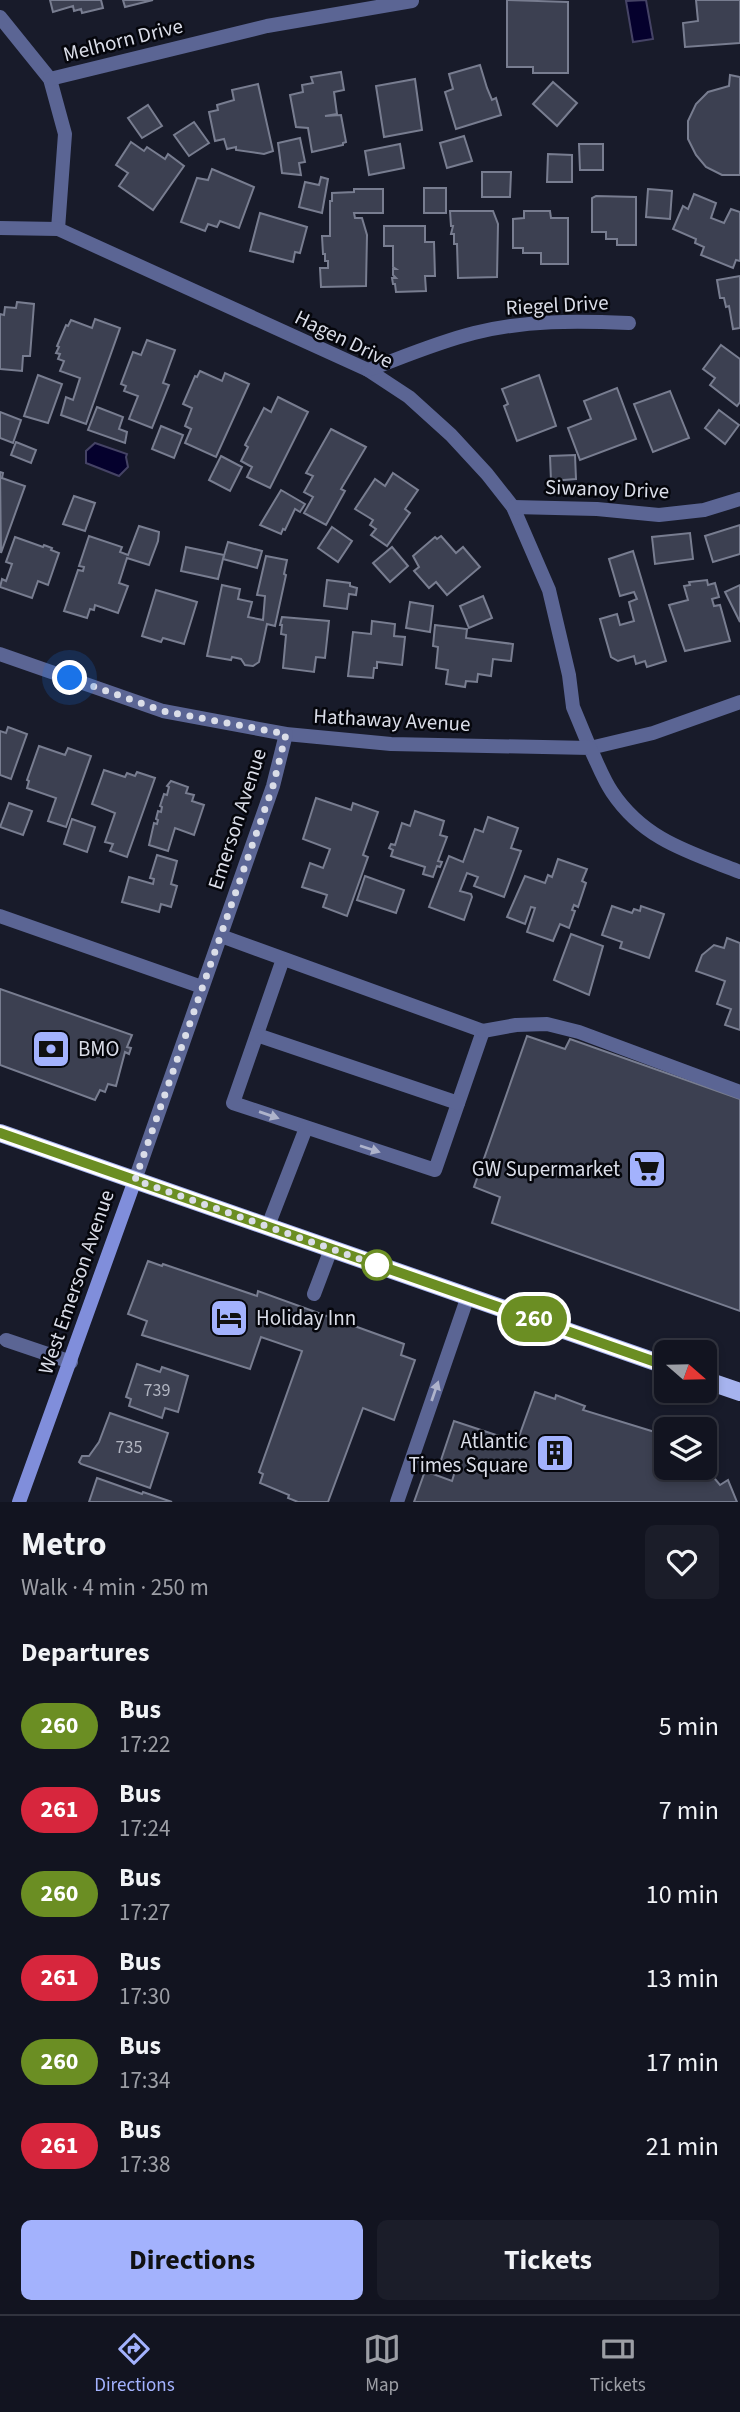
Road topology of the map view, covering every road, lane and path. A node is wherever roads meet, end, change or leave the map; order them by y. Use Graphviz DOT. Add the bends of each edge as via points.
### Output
graph roads {
  1 [pos="412,1"];
  2 [pos="0,17"];
  3 [pos="50,79"];
  4 [pos="0,228"];
  5 [pos="58,229"];
  6 [pos="629,323"];
  7 [pos="369,370"];
  8 [pos="740,499"];
  9 [pos="513,507"];
  10 [pos="0,654"];
  11 [pos="740,702"];
  12 [pos="286,734"];
  13 [pos="590,748"];
  14 [pos="740,872"];
  15 [pos="0,916"];
  16 [pos="228,917"];
  17 [pos="221,936"];
  18 [pos="283,959"];
  19 [pos="202,987"];
  20 [pos="483,1031"];
  21 [pos="257,1035"];
  22 [pos="740,1092"];
  23 [pos="458,1103"];
  24 [pos="306,1128"];
  25 [pos="0,1133"];
  26 [pos="135,1180"];
  27 [pos="268,1226"];
  28 [pos="331,1249"];
  29 [pos="314,1294"];
  30 [pos="468,1296"];
  31 [pos="6,1340"];
  32 [pos="654,1361"];
  33 [pos="71,1362"];
  34 [pos="718,1384"];
  35 [pos="740,1392"];
  36 [pos="19,1502"];
  37 [pos="397,1502"];
  1 -- 3 [label="street, Melhorn Drive" via="267,26"];
  2 -- 3 [label="street"];
  3 -- 5 [label="street" via="65,134"];
  4 -- 5 [label="street, Hagen Drive"];
  5 -- 7 [label="street, Hagen Drive"];
  6 -- 7 [label="street, Riegel Drive" via="578,321 474,332"];
  7 -- 9 [label="street, Hagen Drive" via="409,397 451,435"];
  8 -- 9 [label="street, Siwanoy Drive" via="704,510 659,515"];
  9 -- 13 [label="street, Hagen Drive" via="549,590 573,708"];
  10 -- 12 [label="street, Hathaway Avenue" via="163,711"];
  11 -- 13 [label="street, Hathaway Avenue" via="653,733"];
  12 -- 13 [label="street, Hathaway Avenue" via="391,744"];
  12 -- 16 [label="street, Emerson Avenue"];
  13 -- 14 [label="street" via="612,792 635,819 662,841"];
  15 -- 19 [label="street"];
  16 -- 17 [label="street, West Emerson Avenue"];
  17 -- 18 [label="street"];
  17 -- 19 [label="street, West Emerson Avenue"];
  18 -- 20 [label="street"];
  18 -- 21 [label="street"];
  19 -- 26 [label="street, West Emerson Avenue"];
  20 -- 22 [label="street" via="547,1024"];
  20 -- 23 [label="street"];
  21 -- 23 [label="street"];
  21 -- 24 [label="street, one-way" via="233,1102"];
  24 -- 23 [label="street, one-way" via="435,1170"];
  24 -- 27 [label="street"];
  25 -- 26 [label="main road"];
  26 -- 27 [label="main road"];
  26 -- 33 [label="street, West Emerson Avenue"];
  27 -- 28 [label="main road"];
  28 -- 29 [label="street"];
  28 -- 30 [label="main road"];
  30 -- 32 [label="main road"];
  37 -- 30 [label="street, one-way"];
  31 -- 33 [label="street"];
  33 -- 36 [label="street, West Emerson Avenue"];
  34 -- 35 [label="main road"];
}
